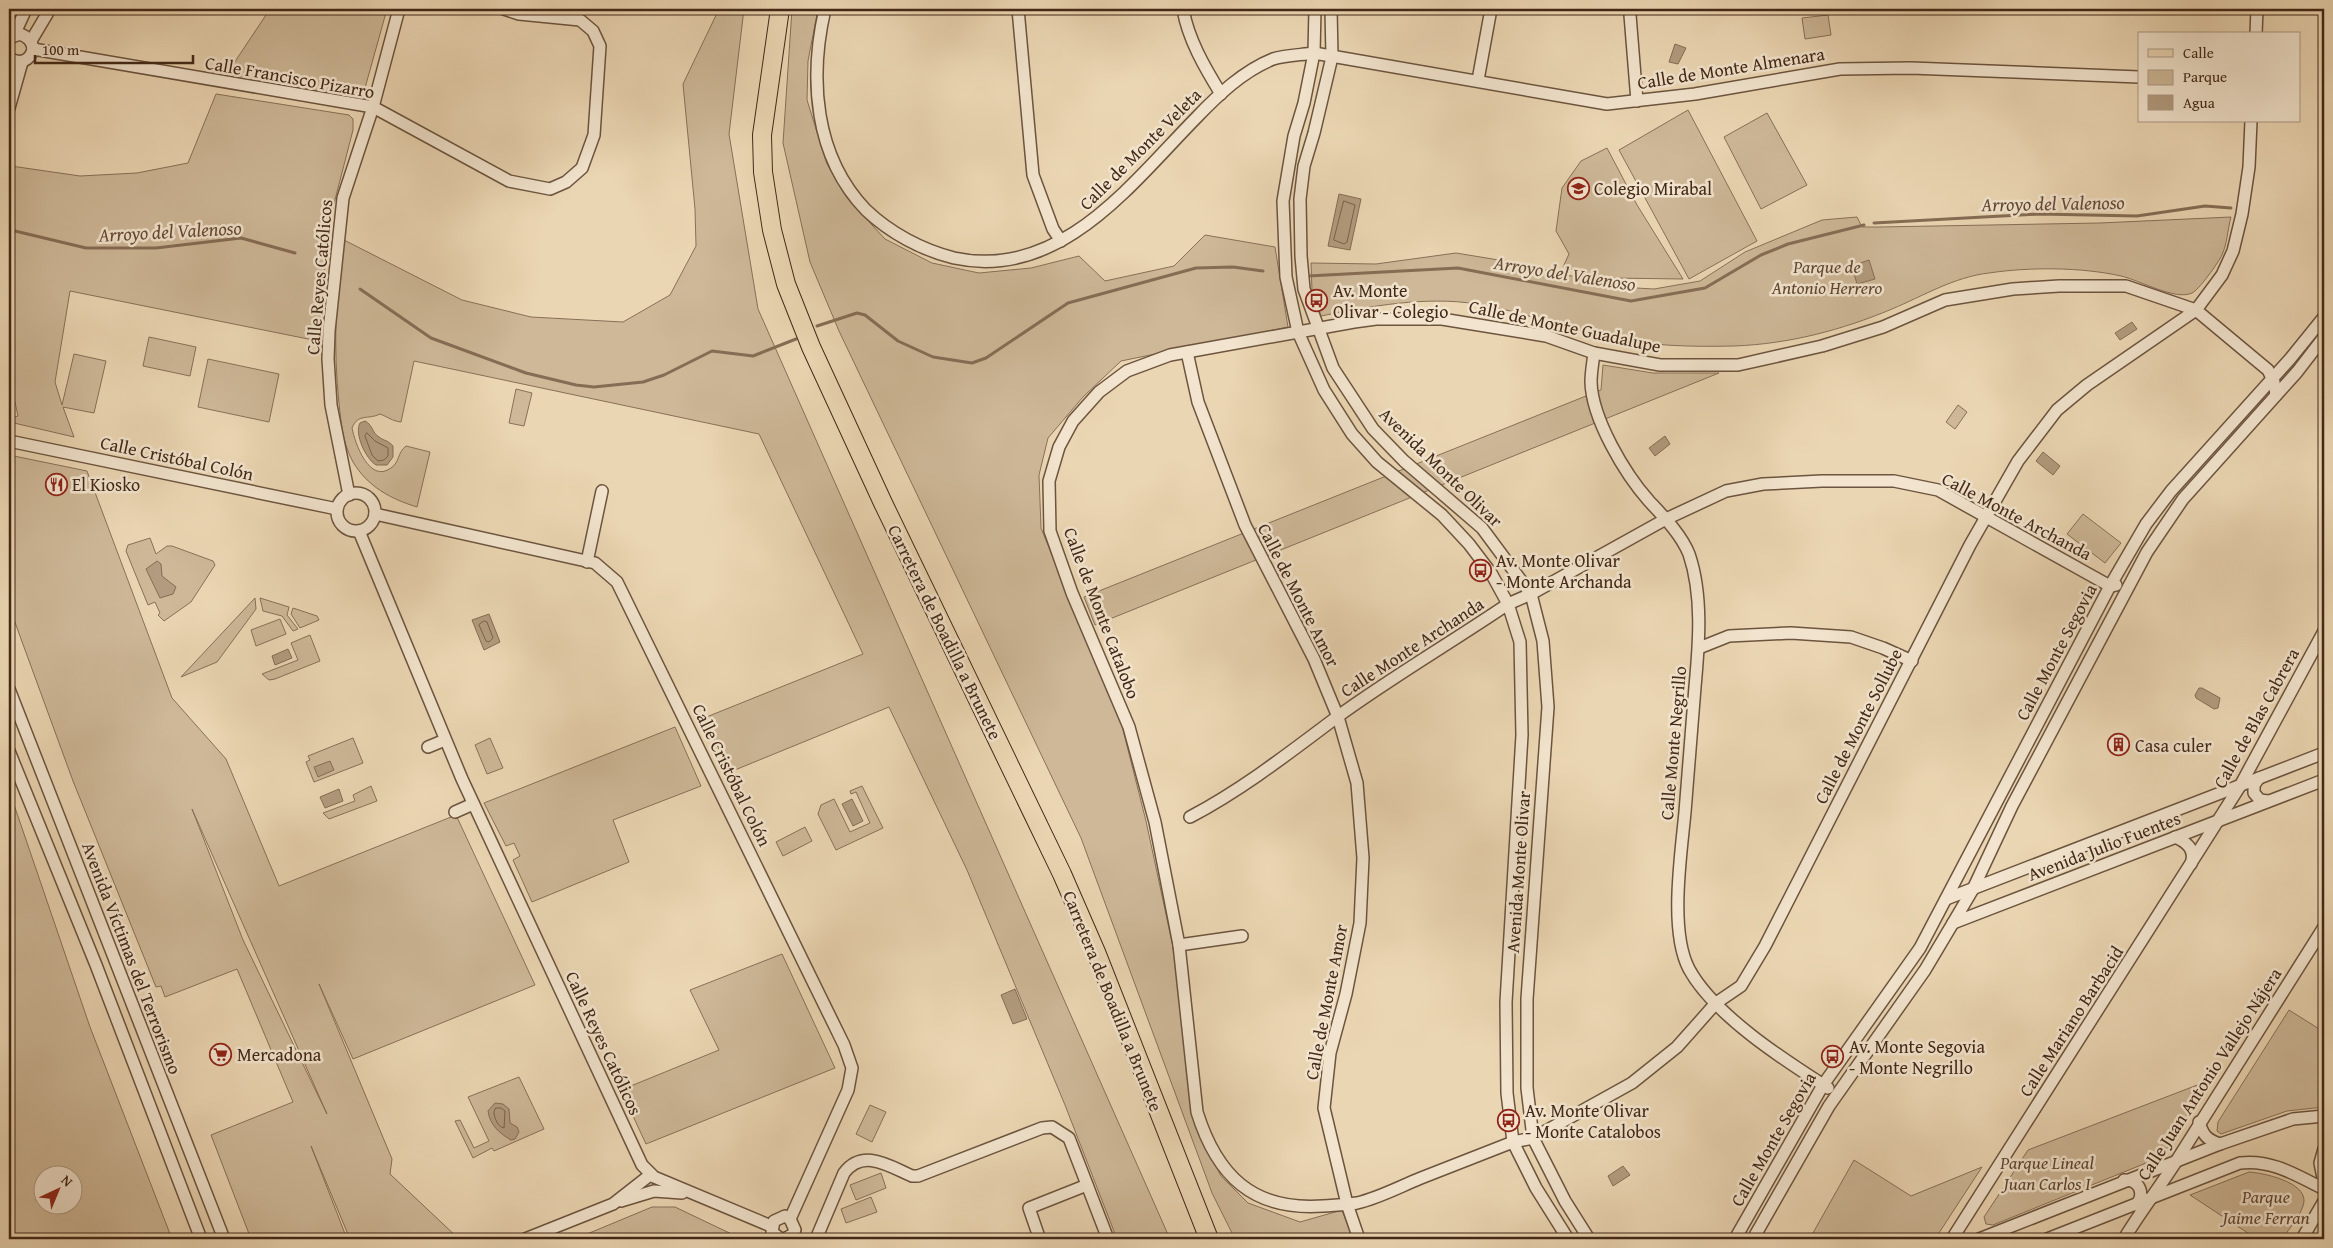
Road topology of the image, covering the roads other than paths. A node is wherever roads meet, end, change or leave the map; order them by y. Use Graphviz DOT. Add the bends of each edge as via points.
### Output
graph roads {
  1 [pos="26,9"];
  2 [pos="50,9"];
  3 [pos="399,9"];
  4 [pos="504,9"];
  5 [pos="780,9"];
  6 [pos="825,9"];
  7 [pos="1018,9"];
  8 [pos="1183,9"];
  9 [pos="1315,9"];
  10 [pos="1331,9"];
  11 [pos="1491,9"];
  12 [pos="1632,9"];
  13 [pos="2257,9"];
  14 [pos="2256,32"];
  15 [pos="11,37"];
  16 [pos="32,45"];
  17 [pos="1314,53"];
  18 [pos="1332,57"];
  19 [pos="9,58"];
  20 [pos="22,62"];
  21 [pos="2138,77"];
  22 [pos="1478,80"];
  23 [pos="1221,94"];
  24 [pos="1637,101"];
  25 [pos="373,107"];
  26 [pos="9,108"];
  27 [pos="2252,122"];
  28 [pos="1061,241"];
  29 [pos="2196,310"];
  30 [pos="2324,316"];
  31 [pos="1319,330"];
  32 [pos="1298,332"];
  33 [pos="2324,337"];
  34 [pos="1187,352"];
  35 [pos="1594,353"];
  36 [pos="2297,372"];
  37 [pos="2273,373"];
  38 [pos="2276,395"];
  39 [pos="9,441"];
  40 [pos="602,491"];
  41 [pos="348,495"];
  42 [pos="338,509"];
  43 [pos="375,514"];
  44 [pos="1986,516"];
  45 [pos="1666,519"];
  46 [pos="359,531"];
  47 [pos="588,562"];
  48 [pos="2130,582"];
  49 [pos="2110,586"];
  50 [pos="1531,594"];
  51 [pos="1508,604"];
  52 [pos="2116,608"];
  53 [pos="2324,631"];
  54 [pos="1699,648"];
  55 [pos="1912,661"];
  56 [pos="9,689"];
  57 [pos="1338,717"];
  58 [pos="445,740"];
  59 [pos="428,747"];
  60 [pos="9,751"];
  61 [pos="2324,754"];
  62 [pos="2259,778"];
  63 [pos="2324,780"];
  64 [pos="2240,786"];
  65 [pos="2268,801"];
  66 [pos="474,804"];
  67 [pos="455,812"];
  68 [pos="1190,818"];
  69 [pos="2218,821"];
  70 [pos="2175,837"];
  71 [pos="2190,868"];
  72 [pos="1972,889"];
  73 [pos="1944,903"];
  74 [pos="1953,923"];
  75 [pos="2324,927"];
  76 [pos="1242,936"];
  77 [pos="1179,945"];
  78 [pos="1716,1003"];
  79 [pos="1823,1085"];
  80 [pos="1837,1094"];
  81 [pos="2324,1116"];
  82 [pos="2199,1122"];
  83 [pos="1533,1138"];
  84 [pos="1513,1142"];
  85 [pos="2220,1144"];
  86 [pos="635,1150"];
  87 [pos="2324,1150"];
  88 [pos="2176,1161"];
  89 [pos="652,1176"];
  90 [pos="2124,1180"];
  91 [pos="2324,1183"];
  92 [pos="1087,1185"];
  93 [pos="2324,1189"];
  94 [pos="628,1191"];
  95 [pos="689,1193"];
  96 [pos="641,1194"];
  97 [pos="2148,1200"];
  98 [pos="2324,1201"];
  99 [pos="613,1204"];
  100 [pos="1347,1204"];
  101 [pos="2136,1205"];
  102 [pos="790,1218"];
  103 [pos="771,1226"];
  104 [pos="1038,1234"];
  105 [pos="201,1239"];
  106 [pos="224,1239"];
  107 [pos="525,1239"];
  108 [pos="785,1239"];
  109 [pos="816,1239"];
  110 [pos="1108,1239"];
  111 [pos="1209,1239"];
  112 [pos="1360,1239"];
  113 [pos="1568,1239"];
  114 [pos="1589,1239"];
  115 [pos="1735,1239"];
  116 [pos="1753,1239"];
  117 [pos="1952,1239"];
  118 [pos="1979,1239"];
  119 [pos="2047,1239"];
  120 [pos="2124,1239"];
  121 [pos="2302,1239"];
  1 -- 15 [label="street"];
  2 -- 16 [label="street"];
  3 -- 25 [label="street, Calle Reyes Católicos"];
  4 -- 25 [label="street, Calle Francisco Pizarro" via="519,14 580,20 593,31 600,46 594,135 582,168 566,182 550,189 509,181"];
  5 -- 111 [label="main road, Carretera de Boadilla a Brunete" via="762,135 763,172 772,230 786,284 811,347 871,477 1073,900"];
  6 -- 28 [label="street, Calle de Monte Veleta" via="816,58 820,117 833,163 853,196 880,224 938,254 971,261 1026,257"];
  7 -- 28 [label="street" via="1033,175 1052,229"];
  8 -- 23 [label="street" via="1202,63"];
  9 -- 17 [label="street, Avenida Monte Olivar"];
  10 -- 18 [label="street, Avenida Monte Olivar"];
  11 -- 22 [label="street"];
  12 -- 24 [label="street"];
  13 -- 14 [label="street"];
  15 -- 16 [label="street, Calle Francisco Pizarro" via="20,34"];
  16 -- 20 [label="street" via="28,59"];
  16 -- 25 [label="street, Calle Francisco Pizarro"];
  17 -- 18 [label="street, Calle de Monte Veleta"];
  17 -- 23 [label="street, Calle de Monte Veleta" via="1274,59 1250,71"];
  17 -- 32 [label="street, Avenida Monte Olivar" via="1294,136 1283,201 1286,277"];
  18 -- 22 [label="street, Calle de Monte Almenara"];
  18 -- 31 [label="street, Avenida Monte Olivar" via="1304,166 1300,199 1304,289"];
  19 -- 20 [label="street"];
  20 -- 26 [label="street"];
  21 -- 24 [label="street, Calle de Monte Almenara" via="1910,68 1840,69"];
  22 -- 24 [label="street, Calle de Monte Almenara" via="1607,104"];
  23 -- 28 [label="street, Calle de Monte Veleta" via="1112,203 1090,223"];
  25 -- 41 [label="street, Calle Reyes Católicos" via="343,198 329,331 331,405"];
  27 -- 29 [label="street, Calle de Monte Sollube" via="2242,214 2233,251 2222,275"];
  29 -- 35 [label="street, Calle de Monte Guadalupe" via="2126,286 2013,289 1945,300 1882,327 1822,346 1738,365 1660,365"];
  29 -- 37 [label="street, Calle de Monte Guadalupe"];
  29 -- 44 [label="street, Calle de Monte Sollube" via="2087,385 2057,410 2018,461"];
  30 -- 37 [label="street, Calle Monte Segovia"];
  31 -- 32 [label="street, Calle de Monte Guadalupe"];
  31 -- 35 [label="street, Calle de Monte Guadalupe" via="1376,319 1442,319 1546,336"];
  31 -- 50 [label="street, Avenida Monte Olivar" via="1333,368 1373,429 1404,461 1482,528"];
  32 -- 34 [label="street, Calle de Monte Catalobo"];
  32 -- 51 [label="street, Avenida Monte Olivar" via="1324,390 1352,434 1377,462 1442,515 1491,573"];
  33 -- 36 [label="street, Calle Monte Segovia"];
  34 -- 57 [label="street, Calle de Monte Amor" via="1198,402 1244,525 1314,659"];
  34 -- 77 [label="street, Calle de Monte Catalobo" via="1127,370 1099,392 1073,421 1059,447 1049,481 1050,531 1079,611 1129,727 1155,822"];
  35 -- 45 [label="street, Calle Monte Negrillo" via="1591,383 1600,422 1626,471"];
  36 -- 37 [label="street"];
  36 -- 38 [label="street, Calle Monte Segovia"];
  37 -- 38 [label="street"];
  37 -- 49 [label="street, Calle Monte Segovia" via="2171,491 2146,524"];
  38 -- 48 [label="street, Calle Monte Segovia" via="2183,499"];
  39 -- 42 [label="street, Calle Cristóbal Colón"];
  40 -- 47 [label="street"];
  41 -- 42 [label="street"];
  41 -- 43 [label="street" via="367,497"];
  42 -- 46 [label="street" via="342,525"];
  43 -- 46 [label="street" via="370,525"];
  43 -- 47 [label="street, Calle Cristóbal Colón"];
  44 -- 45 [label="street, Calle Monte Archanda" via="1938,490 1894,481 1822,481 1763,484 1726,491"];
  44 -- 49 [label="street, Calle Monte Archanda"];
  44 -- 55 [label="street, Calle de Monte Sollube"];
  45 -- 50 [label="street, Calle Monte Archanda"];
  45 -- 54 [label="street, Calle Monte Negrillo" via="1688,553 1697,595"];
  46 -- 58 [label="street, Calle Reyes Católicos"];
  47 -- 102 [label="street, Calle Cristóbal Colón" via="617,582 852,1068 848,1090"];
  48 -- 49 [label="street"];
  48 -- 52 [label="street, Calle Monte Segovia"];
  49 -- 52 [label="street"];
  49 -- 73 [label="street, Calle Monte Segovia"];
  50 -- 51 [label="street, Calle Monte Archanda"];
  50 -- 83 [label="street, Avenida Monte Olivar" via="1543,641 1548,707 1527,999 1527,1088"];
  51 -- 57 [label="street, Calle Monte Archanda"];
  51 -- 84 [label="street, Avenida Monte Olivar" via="1520,642 1522,674 1522,735 1506,1020 1507,1093"];
  52 -- 72 [label="street, Calle Monte Segovia"];
  53 -- 64 [label="street, Calle de Blas Cabrera"];
  54 -- 55 [label="street" via="1729,636 1791,633 1851,637"];
  54 -- 78 [label="street, Calle Monte Negrillo" via="1678,901 1681,943 1688,968 1705,994"];
  55 -- 78 [label="street, Calle de Monte Sollube" via="1765,946 1741,986"];
  56 -- 106 [label="street, Avenida Víctimas del Terrorismo"];
  57 -- 68 [label="street, Calle Monte Archanda" via="1226,798"];
  57 -- 100 [label="street, Calle de Monte Amor" via="1357,783 1363,858 1360,923 1330,1053 1324,1108"];
  58 -- 59 [label="street"];
  58 -- 66 [label="street, Calle Reyes Católicos"];
  60 -- 105 [label="street, Avenida Víctimas del Terrorismo" via="96,965"];
  61 -- 62 [label="street, Avenida Julio Fuentes"];
  62 -- 64 [label="street, Avenida Julio Fuentes"];
  62 -- 65 [label="street" via="2254,785 2254,793 2260,800"];
  63 -- 65 [label="street, Avenida Julio Fuentes"];
  64 -- 69 [label="street, Calle de Blas Cabrera"];
  64 -- 72 [label="street, Avenida Julio Fuentes"];
  65 -- 69 [label="street, Avenida Julio Fuentes"];
  66 -- 67 [label="street"];
  66 -- 86 [label="street, Calle Reyes Católicos"];
  69 -- 70 [label="street, Avenida Julio Fuentes"];
  69 -- 71 [label="street, Calle Mariano Barbacid"];
  70 -- 71 [label="street" via="2191,849 2193,859"];
  70 -- 74 [label="street, Avenida Julio Fuentes"];
  71 -- 117 [label="street, Calle Mariano Barbacid"];
  72 -- 73 [label="street, Avenida Julio Fuentes"];
  72 -- 74 [label="street, Calle Monte Segovia"];
  73 -- 74 [label="street" via="1944,914"];
  73 -- 79 [label="street, Calle Monte Segovia" via="1920,948"];
  74 -- 80 [label="street, Calle Monte Segovia" via="1925,970"];
  75 -- 82 [label="street, Calle Juan Antonio Vallejo Nájera"];
  76 -- 77 [label="street"];
  77 -- 100 [label="street, Calle de Monte Catalobo" via="1197,1112 1205,1138 1217,1159 1240,1185 1253,1194 1280,1204 1304,1207"];
  78 -- 79 [label="street, Calle Monte Negrillo" via="1754,1036"];
  78 -- 83 [label="street, Calle de Monte Sollube" via="1677,1047 1632,1083"];
  79 -- 80 [label="street, Calle Monte Negrillo"];
  79 -- 115 [label="street, Calle Monte Segovia"];
  80 -- 116 [label="street, Calle Monte Segovia"];
  81 -- 85 [label="street" via="2293,1119"];
  82 -- 85 [label="street" via="2210,1141"];
  82 -- 88 [label="street, Calle Juan Antonio Vallejo Nájera"];
  83 -- 84 [label="street, Calle de Monte Catalobo"];
  83 -- 114 [label="street, Avenida Monte Olivar" via="1565,1201"];
  84 -- 100 [label="street, Calle de Monte Catalobo"];
  84 -- 113 [label="street, Avenida Monte Olivar" via="1536,1188"];
  85 -- 88 [label="street"];
  86 -- 89 [label="street, Calle Reyes Católicos"];
  86 -- 94 [label="street" via="637,1176"];
  87 -- 91 [label="street" via="2320,1163"];
  88 -- 90 [label="street"];
  88 -- 97 [label="street, Calle Juan Antonio Vallejo Nájera"];
  89 -- 94 [label="street"];
  89 -- 95 [label="street"];
  89 -- 96 [label="street"];
  90 -- 101 [label="street" via="2134,1181 2140,1188 2141,1197"];
  90 -- 118 [label="street"];
  92 -- 104 [label="street" via="1029,1208"];
  92 -- 109 [label="street" via="1070,1138 1052,1127 918,1176 872,1159 860,1160 844,1173"];
  92 -- 110 [label="street"];
  93 -- 97 [label="street" via="2270,1164 2255,1162 2240,1163"];
  94 -- 99 [label="street"];
  95 -- 96 [label="street" via="661,1191"];
  95 -- 103 [label="street"];
  96 -- 99 [label="street"];
  97 -- 101 [label="street"];
  97 -- 120 [label="street, Calle Juan Antonio Vallejo Nájera"];
  98 -- 121 [label="street"];
  99 -- 107 [label="street"];
  100 -- 112 [label="street, Calle de Monte Amor"];
  101 -- 119 [label="street"];
  102 -- 103 [label="street" via="779,1217"];
  102 -- 108 [label="street" via="795,1230"];
  103 -- 108 [label="street" via="772,1232"];
}
